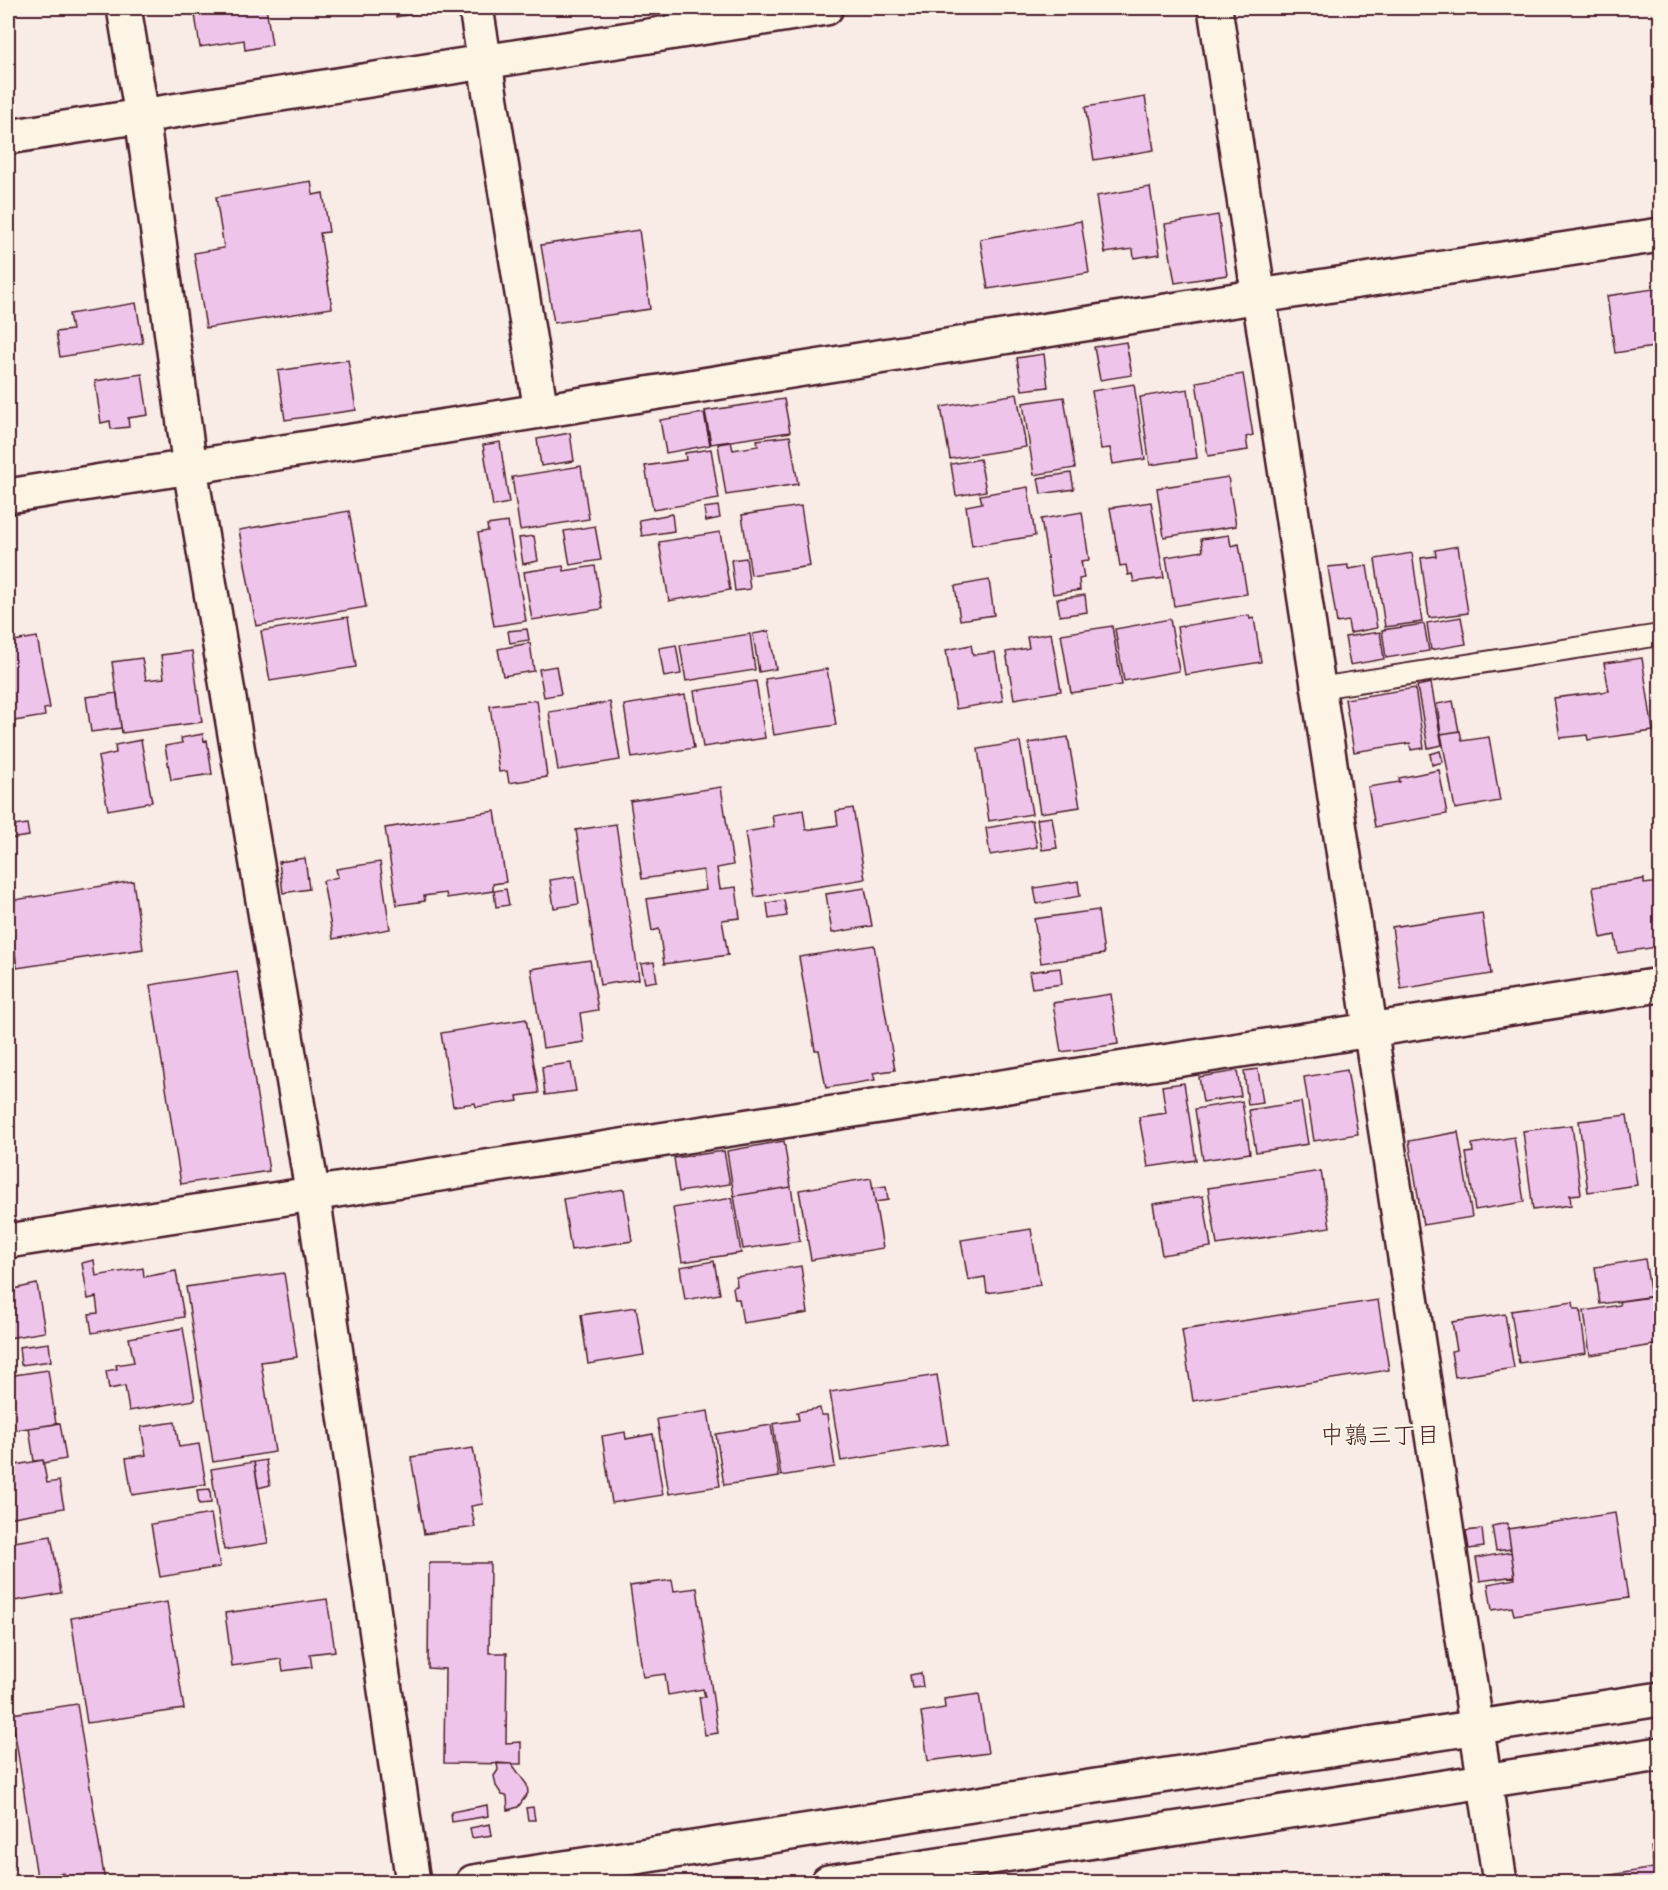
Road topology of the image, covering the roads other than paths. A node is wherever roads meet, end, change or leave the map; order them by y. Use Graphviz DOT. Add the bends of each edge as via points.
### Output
graph roads {
  1 [pos="124,8"];
  2 [pos="476,8"];
  3 [pos="826,8"];
  4 [pos="1215,8"];
  5 [pos="484,62"];
  6 [pos="142,116"];
  7 [pos="8,137"];
  8 [pos="1660,236"];
  9 [pos="1260,296"];
  10 [pos="541,411"];
  11 [pos="190,468"];
  12 [pos="8,496"];
  13 [pos="1660,634"];
  14 [pos="1319,688"];
  15 [pos="1660,985"];
  16 [pos="1371,1029"];
  17 [pos="314,1196"];
  18 [pos="8,1242"];
  19 [pos="1660,1699"];
  20 [pos="1476,1728"];
  21 [pos="1660,1754"];
  22 [pos="1484,1781"];
  23 [pos="413,1882"];
  24 [pos="472,1882"];
  25 [pos="828,1882"];
  26 [pos="1500,1882"];
  1 -- 6 [label="street"];
  2 -- 5 [label="street"];
  3 -- 5 [label="street"];
  4 -- 9 [label="street"];
  5 -- 6 [label="street"];
  5 -- 10 [label="street"];
  6 -- 7 [label="street"];
  6 -- 11 [label="street"];
  8 -- 9 [label="street"];
  9 -- 10 [label="street"];
  9 -- 14 [label="street"];
  10 -- 11 [label="street"];
  11 -- 12 [label="street"];
  11 -- 17 [label="street"];
  13 -- 14 [label="lane"];
  14 -- 16 [label="street"];
  15 -- 16 [label="street"];
  16 -- 17 [label="street"];
  16 -- 20 [label="street"];
  17 -- 18 [label="street"];
  17 -- 23 [label="street"];
  19 -- 20 [label="street"];
  20 -- 22 [label="street"];
  20 -- 24 [label="street"];
  21 -- 22 [label="street"];
  22 -- 25 [label="street"];
  22 -- 26 [label="street"];
}
